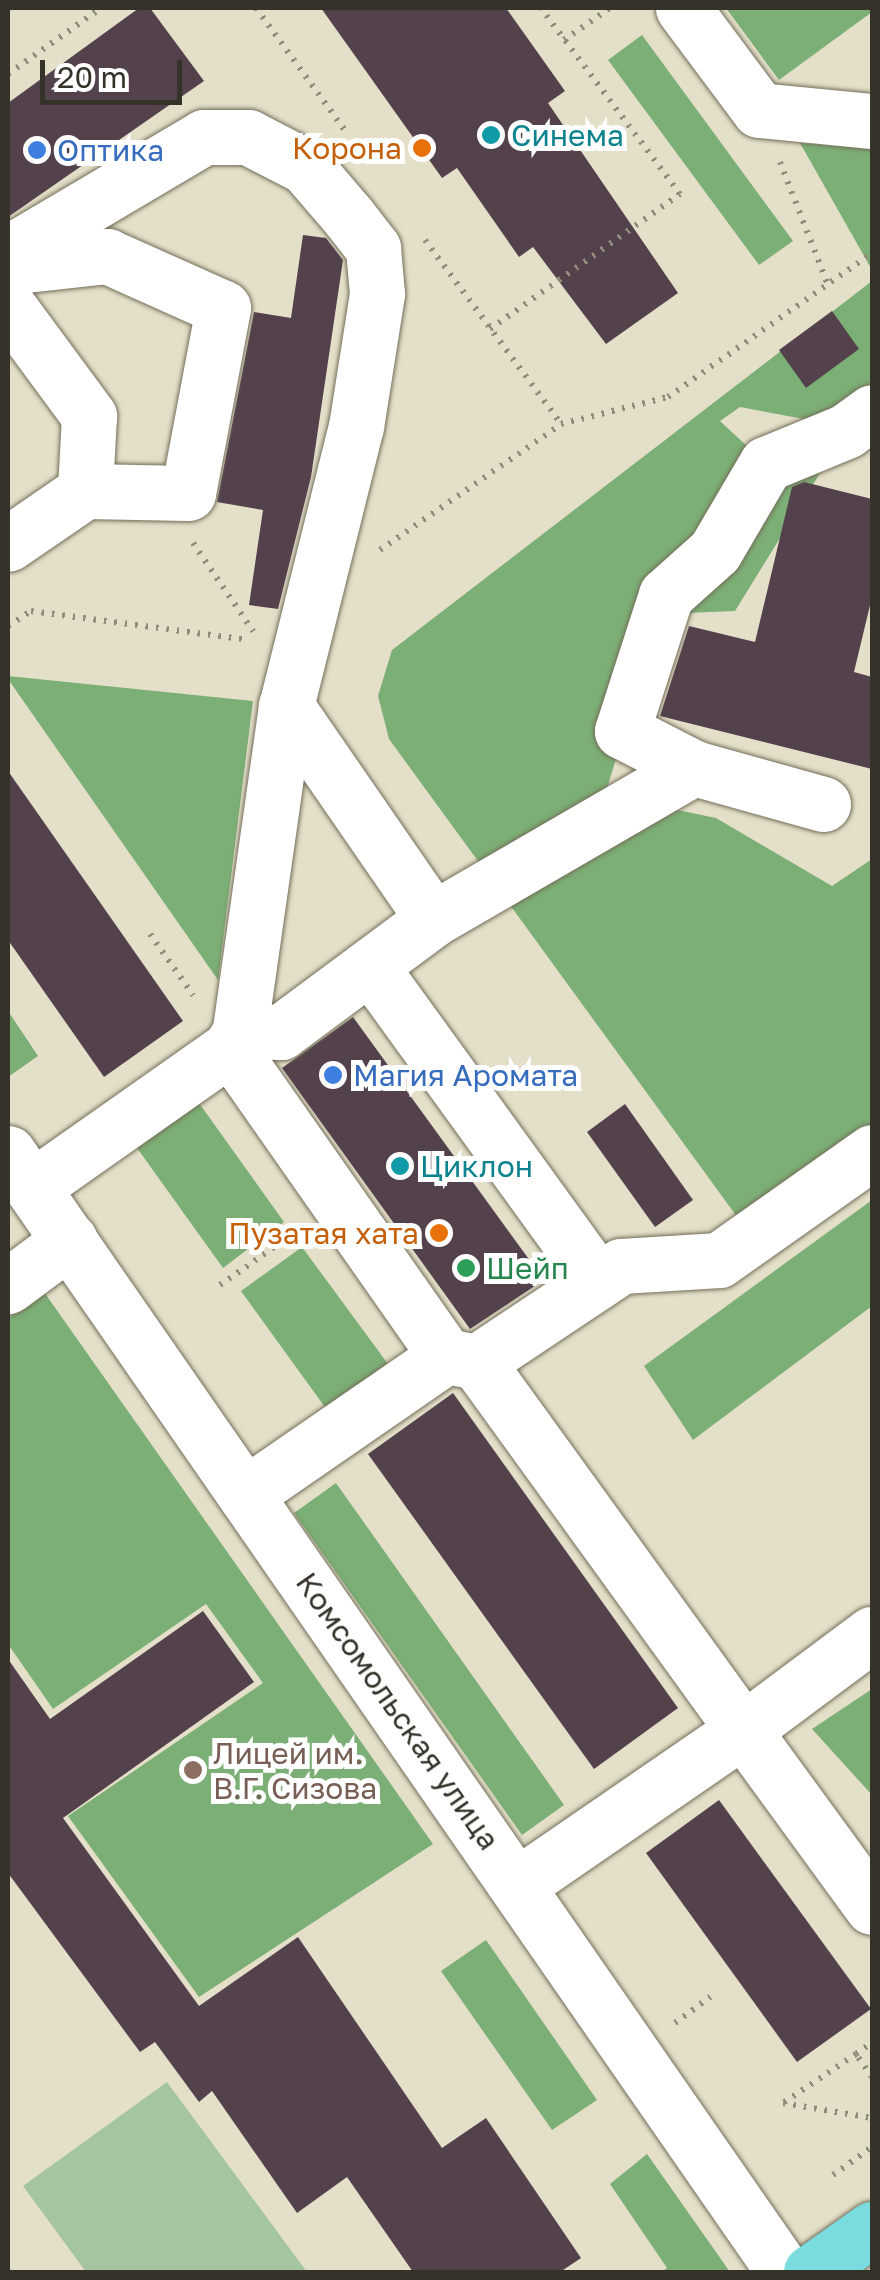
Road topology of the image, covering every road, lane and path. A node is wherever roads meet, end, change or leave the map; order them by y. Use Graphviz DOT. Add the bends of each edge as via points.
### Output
graph roads {
  1 [pos="101,8"];
  2 [pos="540,8"];
  3 [pos="610,8"];
  4 [pos="683,8"];
  5 [pos="564,40"];
  6 [pos="8,74"];
  7 [pos="759,110"];
  8 [pos="872,121"];
  9 [pos="872,253"];
  10 [pos="8,254"];
  11 [pos="8,266"];
  12 [pos="828,285"];
  13 [pos="8,306"];
  14 [pos="872,412"];
  15 [pos="561,424"];
  16 [pos="84,491"];
  17 [pos="158,492"];
  18 [pos="8,544"];
  19 [pos="373,555"];
  20 [pos="8,626"];
  21 [pos="286,706"];
  22 [pos="694,768"];
  23 [pos="823,804"];
  24 [pos="433,919"];
  25 [pos="150,934"];
  26 [pos="370,966"];
  27 [pos="196,1000"];
  28 [pos="235,1040"];
  29 [pos="872,1152"];
  30 [pos="20,1170"];
  31 [pos="338,1202"];
  32 [pos="28,1261"];
  33 [pos="598,1281"];
  34 [pos="220,1285"];
  35 [pos="461,1359"];
  36 [pos="246,1494"];
  37 [pos="872,1634"];
  38 [pos="743,1730"];
  39 [pos="519,1884"];
  40 [pos="872,1907"];
  41 [pos="870,2044"];
  42 [pos="856,2054"];
  43 [pos="872,2077"];
  44 [pos="872,2118"];
  45 [pos="872,2147"];
  46 [pos="833,2176"];
  47 [pos="872,2229"];
  48 [pos="784,2272"];
  49 [pos="810,2272"];
  1 -- 6 [label="path"];
  2 -- 5 [label="path"];
  3 -- 5 [label="path"];
  4 -- 7 [label="street"];
  5 -- 15 [label="path" via="680,194 490,330"];
  7 -- 8 [label="street"];
  7 -- 12 [label="path"];
  9 -- 12 [label="path"];
  10 -- 21 [label="street" via="204,138 248,138 306,167 373,248 377,294 356,426"];
  11 -- 17 [label="street" via="107,256 223,308 188,492"];
  12 -- 15 [label="path" via="668,397"];
  13 -- 16 [label="street" via="89,416"];
  14 -- 22 [label="street" via="846,431 766,464 715,551 666,595 622,731"];
  15 -- 19 [label="path"];
  16 -- 17 [label="street"];
  16 -- 18 [label="street"];
  17 -- 20 [label="path" via="260,641 30,611"];
  21 -- 24 [label="street"];
  21 -- 28 [label="street"];
  22 -- 23 [label="street"];
  22 -- 24 [label="street"];
  24 -- 26 [label="street"];
  25 -- 27 [label="path"];
  26 -- 28 [label="street" via="281,1032"];
  26 -- 33 [label="street"];
  28 -- 30 [label="street"];
  28 -- 31 [label="street"];
  29 -- 33 [label="street" via="719,1260 621,1266"];
  30 -- 32 [label="street, Комсомольская улица"];
  31 -- 34 [label="path"];
  31 -- 35 [label="street"];
  32 -- 36 [label="street, Комсомольская улица"];
  33 -- 35 [label="street"];
  35 -- 36 [label="street"];
  35 -- 38 [label="street"];
  36 -- 39 [label="street, Комсомольская улица"];
  37 -- 38 [label="street"];
  38 -- 39 [label="street"];
  38 -- 40 [label="street"];
  39 -- 48 [label="street, Комсомольская улица"];
  41 -- 42 [label="path"];
  42 -- 43 [label="path"];
  42 -- 44 [label="path" via="783,2103"];
  45 -- 46 [label="path"];
  47 -- 49 [label="main road"];
}
